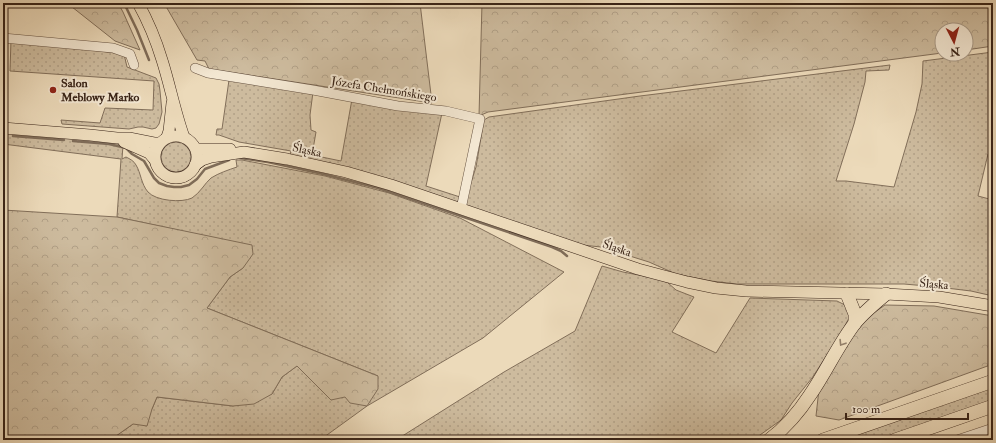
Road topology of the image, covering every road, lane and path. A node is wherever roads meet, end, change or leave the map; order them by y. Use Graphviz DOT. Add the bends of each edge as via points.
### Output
graph roads {
  1 [pos="138,3"];
  2 [pos="3,38"];
  3 [pos="134,65"];
  4 [pos="195,68"];
  5 [pos="172,101"];
  6 [pos="3,128"];
  7 [pos="184,137"];
  8 [pos="117,138"];
  9 [pos="163,140"];
  10 [pos="196,149"];
  11 [pos="244,152"];
  12 [pos="154,159"];
  13 [pos="196,165"];
  14 [pos="461,209"];
  15 [pos="847,294"];
  16 [pos="886,294"];
  17 [pos="993,306"];
  18 [pos="855,323"];
  19 [pos="993,381"];
  20 [pos="993,406"];
  21 [pos="993,428"];
  22 [pos="769,440"];
  23 [pos="823,440"];
  24 [pos="895,440"];
  25 [pos="957,440"];
  1 -- 5 [label="main road" via="158,47"];
  2 -- 3 [label="street" via="113,48 130,54"];
  4 -- 14 [label="street, Józefa Chełmońskiego" via="208,73 398,106 446,111 480,119"];
  5 -- 7 [label="main road"];
  5 -- 9 [label="main road" via="169,131"];
  6 -- 8 [label="main road"];
  7 -- 9 [label="main road" via="173,135"];
  7 -- 10 [label="main road"];
  8 -- 9 [label="main road"];
  8 -- 12 [label="main road" via="149,153"];
  9 -- 12 [label="main road" via="154,152"];
  10 -- 11 [label="main road, Śląska" via="225,148"];
  10 -- 13 [label="main road"];
  11 -- 13 [label="main road, Śląska" via="211,157"];
  11 -- 14 [label="main road, Śląska" via="352,174"];
  12 -- 13 [label="main road" via="159,171 169,177 182,178"];
  14 -- 15 [label="main road, Śląska" via="638,269 686,282 746,291"];
  15 -- 16 [label="main road, Śląska"];
  15 -- 18 [label="highway" via="855,314"];
  16 -- 17 [label="main road, Śląska" via="939,297"];
  16 -- 18 [label="highway"];
  18 -- 22 [label="highway, one-way" via="810,396 787,424"];
  19 -- 23 [label="highway"];
  20 -- 24 [label="highway"];
  21 -- 25 [label="street"];
}
